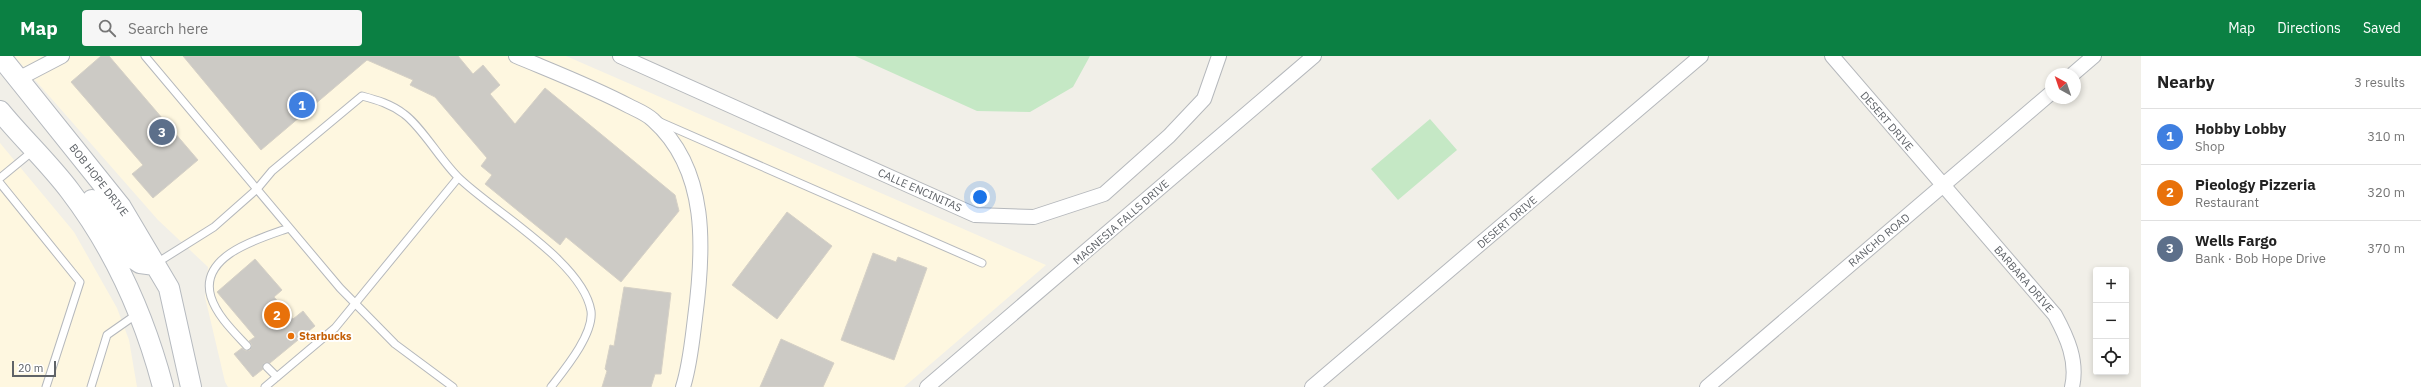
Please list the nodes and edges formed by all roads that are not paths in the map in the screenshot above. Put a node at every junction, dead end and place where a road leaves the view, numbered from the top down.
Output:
1 (0, 56) edge
2 (62, 56) edge
3 (145, 56) edge
4 (516, 56) edge
5 (620, 56) edge
6 (1219, 56) edge
7 (1314, 56) edge
8 (1701, 56) edge
9 (1832, 56) edge
10 (2094, 56) edge
11 (2080, 68) edge
12 (18, 79) junction
13 (2045, 98) edge
14 (0, 111) edge
15 (653, 119) junction
16 (34, 150) junction
17 (0, 178) edge
18 (458, 178) junction
19 (0, 183) edge
20 (1943, 186) junction
21 (257, 189) junction
22 (70, 191) junction
23 (289, 228) junction
24 (982, 262) dead end
25 (155, 264) junction
26 (356, 304) junction
27 (139, 313) junction
28 (247, 346) dead end
29 (267, 367) dead end
30 (276, 377) junction
31 (46, 387) edge
32 (91, 387) edge
33 (163, 387) edge
34 (191, 387) edge
35 (265, 387) edge
36 (453, 387) edge
37 (551, 387) edge
38 (684, 387) edge
39 (927, 387) edge
40 (1312, 387) edge
41 (1707, 387) edge
42 (2072, 387) edge

1 - 12 main road, BOB HOPE DRIVE
2 - 12 street
3 - 21 lane
4 - 15 street
5 - 6 street, CALLE ENCINITAS
7 - 39 street, MAGNESIA FALLS DRIVE
8 - 40 street, DESERT DRIVE
9 - 20 street, DESERT DRIVE
10 - 11 street
12 - 25 main road, BOB HOPE DRIVE
13 - 20 street, RANCHO ROAD
14 - 16 main road
15 - 24 lane
15 - 38 street
16 - 17 lane
16 - 22 main road
18 - 21 lane
18 - 26 lane
18 - 37 lane
19 - 31 lane
20 - 41 street, RANCHO ROAD
20 - 42 street, BARBARA DRIVE
21 - 23 lane
21 - 25 lane
22 - 25 main road
22 - 27 main road
23 - 26 lane
23 - 28 lane
25 - 34 main road, BOB HOPE DRIVE
26 - 30 lane
26 - 36 lane
27 - 32 lane
27 - 33 main road
29 - 30 lane
30 - 35 lane

